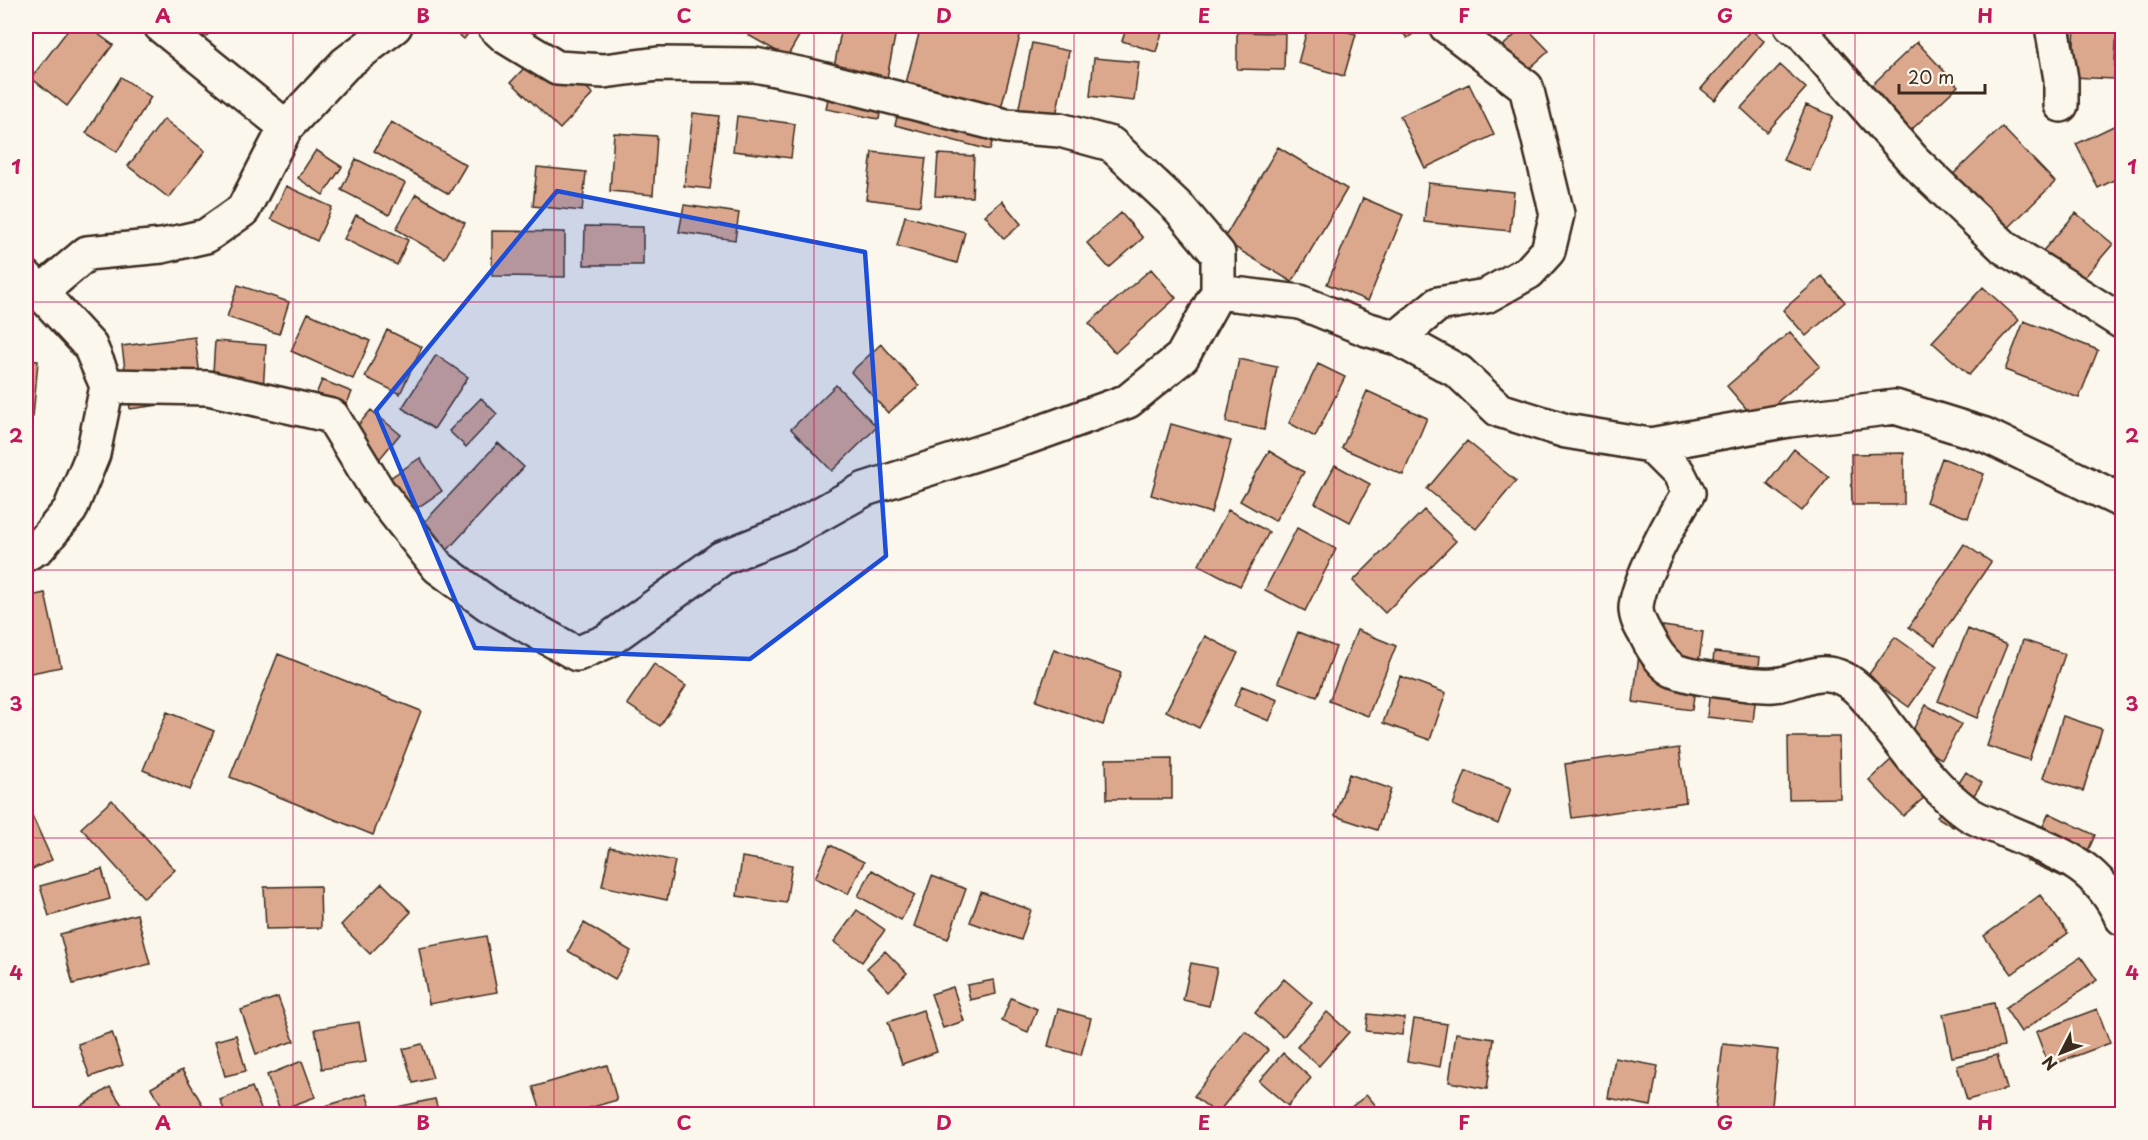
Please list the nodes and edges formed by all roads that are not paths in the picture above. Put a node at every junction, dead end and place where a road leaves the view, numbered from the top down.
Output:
1 (161, 26) edge
2 (395, 26) edge
3 (494, 26) edge
4 (1446, 26) edge
5 (1791, 26) edge
6 (2052, 26) edge
7 (2061, 105) dead end
8 (286, 127) junction
9 (33, 284) edge
10 (1218, 292) junction
11 (2122, 322) edge
12 (1398, 338) junction
13 (107, 386) junction
14 (1650, 445) junction
15 (2122, 501) edge
16 (26, 554) edge
17 (2122, 918) edge

1 - 8 street
2 - 8 street
3 - 10 street
4 - 12 street
5 - 11 street
6 - 7 street
8 - 9 street
9 - 13 street
10 - 12 street
10 - 13 street
12 - 14 street
13 - 16 street
14 - 15 street
14 - 17 street

